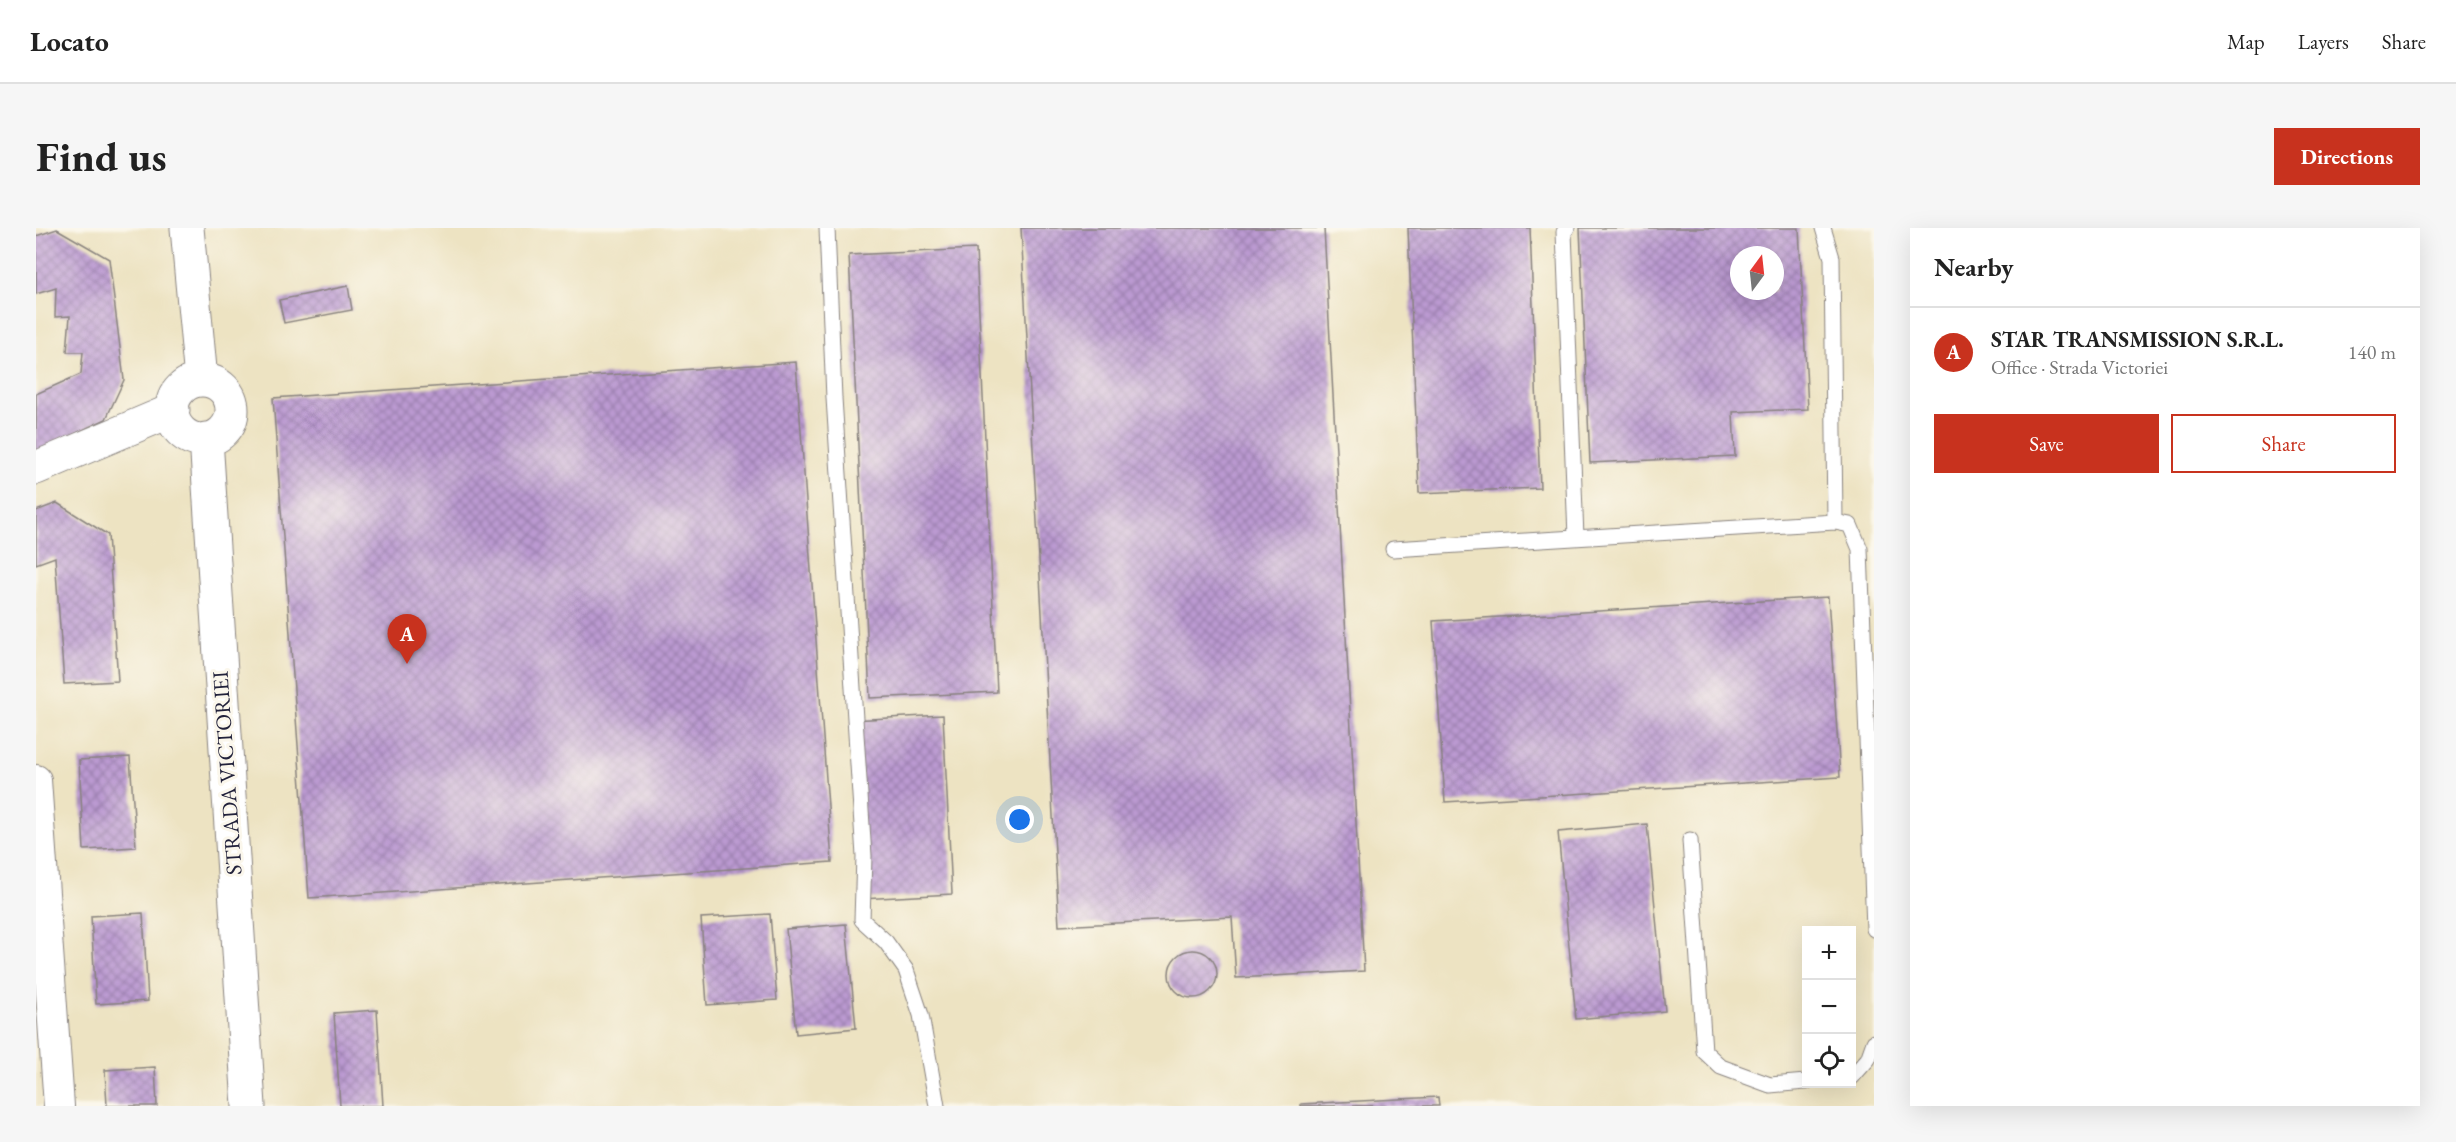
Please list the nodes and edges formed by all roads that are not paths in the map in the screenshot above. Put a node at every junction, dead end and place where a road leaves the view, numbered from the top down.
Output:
1 (187, 228) edge
2 (827, 228) edge
3 (1567, 228) edge
4 (1823, 228) edge
5 (201, 380) junction
6 (173, 410) junction
7 (206, 439) junction
8 (36, 468) edge
9 (1835, 522) junction
10 (1576, 537) junction
11 (1393, 549) dead end
12 (36, 780) edge
13 (38, 828) edge
14 (1690, 840) dead end
15 (1874, 929) edge
16 (1874, 1042) edge
17 (1856, 1072) edge
18 (1802, 1082) edge
19 (59, 1106) edge
20 (249, 1106) edge
21 (937, 1106) edge

1 - 5 main road
2 - 21 lane
3 - 10 lane
4 - 9 lane
5 - 6 main road
5 - 7 main road
6 - 7 main road
6 - 8 main road
7 - 20 main road, STRADA VICTORIEI
9 - 10 lane
9 - 15 lane
10 - 11 lane
12 - 13 street
13 - 19 street
14 - 18 lane
16 - 17 lane

